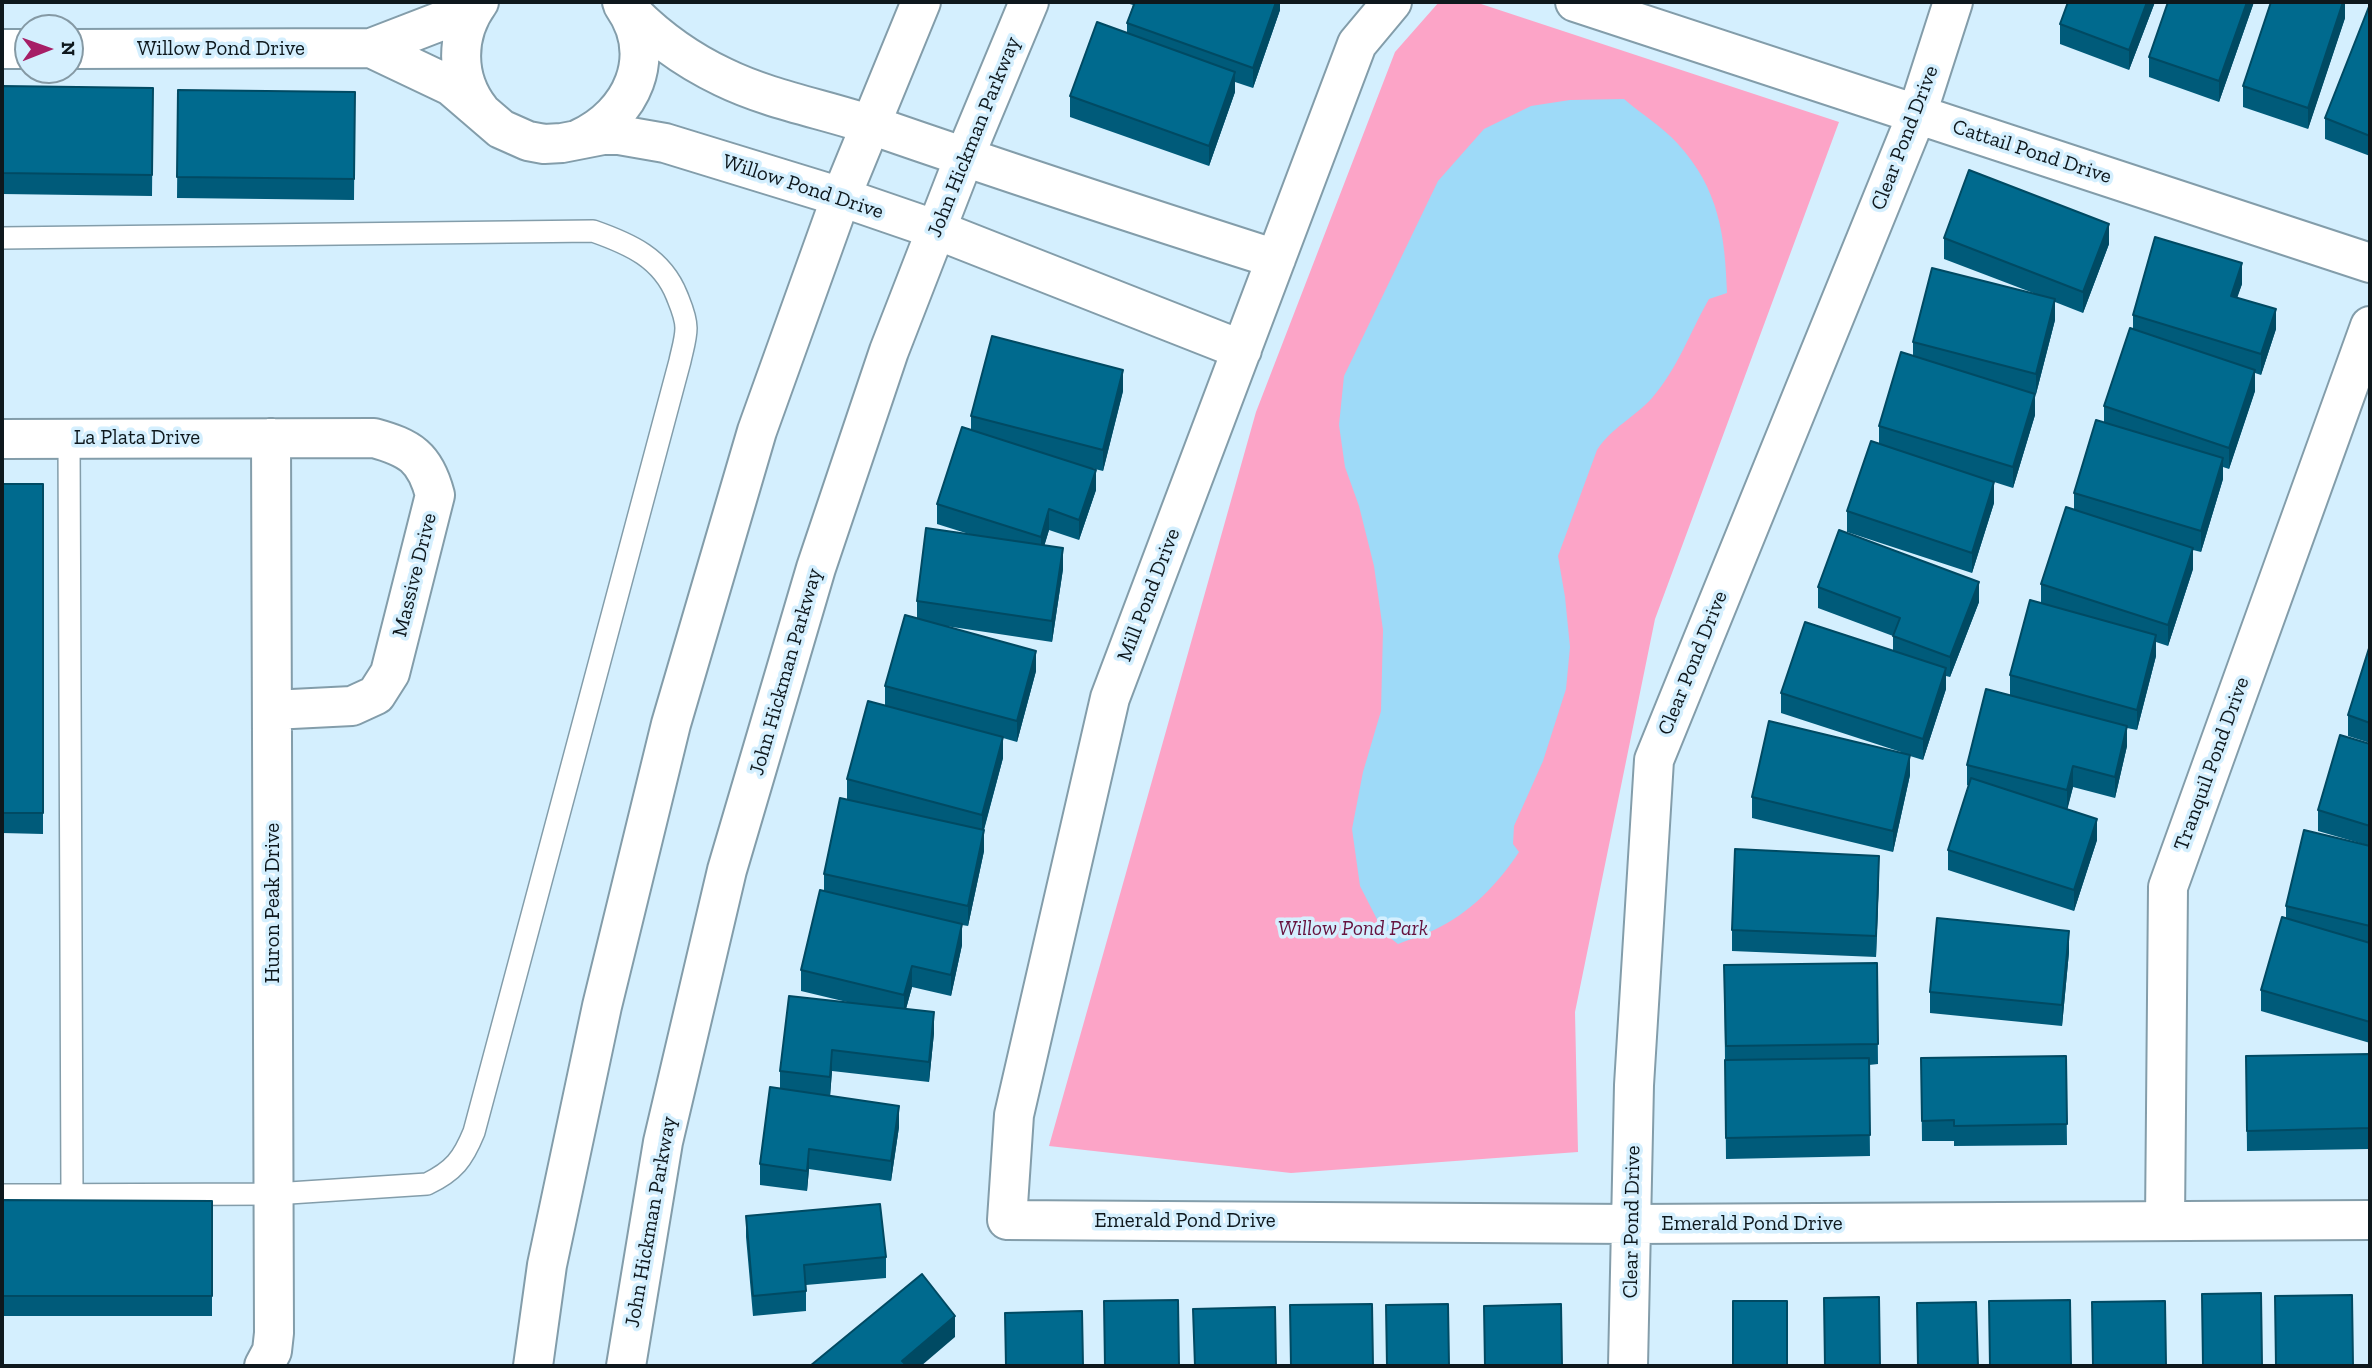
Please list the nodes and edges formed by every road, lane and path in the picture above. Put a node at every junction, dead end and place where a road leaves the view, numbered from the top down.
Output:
1 (477, 2) edge
2 (621, 2) edge
3 (921, 2) edge
4 (1029, 2) edge
5 (1392, 2) edge
6 (1575, 2) edge
7 (1953, 2) edge
8 (371, 48) junction
9 (84, 49) edge
10 (483, 114) junction
11 (1917, 114) junction
12 (872, 125) junction
13 (573, 140) junction
14 (964, 158) junction
15 (841, 197) junction
16 (937, 230) junction
17 (2, 238) edge
18 (1276, 260) junction
19 (2370, 264) edge
20 (2370, 326) edge
21 (1242, 350) junction
22 (271, 438) junction
23 (2, 439) edge
24 (69, 439) junction
25 (272, 710) junction
26 (72, 1194) junction
27 (274, 1194) junction
28 (2, 1195) edge
29 (1007, 1220) joint
30 (2370, 1220) edge
31 (2165, 1221) junction
32 (1633, 1224) junction
33 (264, 1366) edge
34 (533, 1366) edge
35 (626, 1366) edge
36 (1628, 1366) edge

1 - 8 street, Willow Pond Drive
1 - 10 street
2 - 12 street
2 - 13 street
3 - 12 street
4 - 14 street, John Hickman Parkway
5 - 18 street, Mill Pond Drive
6 - 11 street, Cattail Pond Drive
7 - 11 street, Clear Pond Drive
8 - 9 street, Willow Pond Drive
8 - 10 street, Willow Pond Drive
10 - 13 street, Willow Pond Drive
11 - 19 street, Cattail Pond Drive
11 - 32 street, Clear Pond Drive
12 - 14 street
12 - 15 street
13 - 15 street, Willow Pond Drive
14 - 16 street, John Hickman Parkway
14 - 18 street
15 - 16 street, Willow Pond Drive
15 - 34 street
16 - 21 street, Willow Pond Drive
16 - 35 street, John Hickman Parkway
17 - 27 lane
18 - 21 street, Mill Pond Drive
20 - 31 street, Tranquil Pond Drive
21 - 29 street, Mill Pond Drive
22 - 24 street, La Plata Drive
22 - 25 street, Huron Peak Drive
22 - 25 street, Massive Drive
23 - 24 street, La Plata Drive
24 - 26 lane
25 - 27 street, Huron Peak Drive
26 - 27 lane
26 - 28 lane
27 - 33 street, Huron Peak Drive
29 - 32 street, Emerald Pond Drive
30 - 31 street, Emerald Pond Drive
31 - 32 street, Emerald Pond Drive
32 - 36 street, Clear Pond Drive

